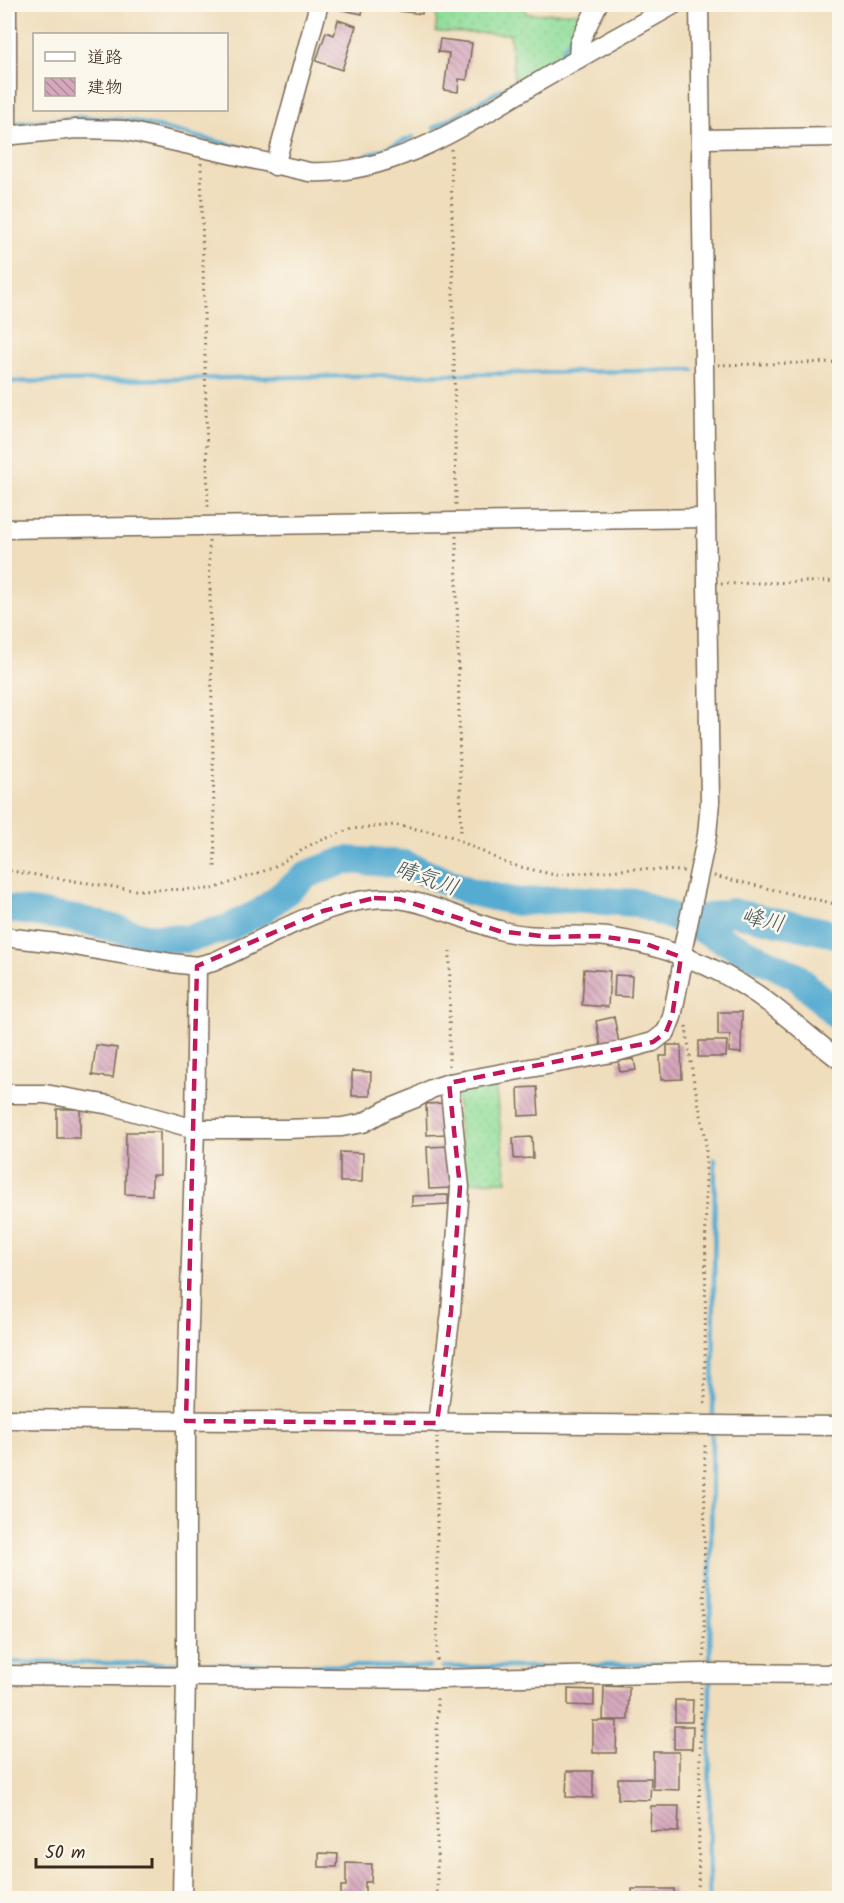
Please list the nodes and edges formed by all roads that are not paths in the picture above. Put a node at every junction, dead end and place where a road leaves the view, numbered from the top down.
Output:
1 (7, 4) edge
2 (319, 4) edge
3 (598, 4) edge
4 (675, 4) edge
5 (699, 4) edge
6 (578, 59) junction
7 (6, 136) edge
8 (840, 137) edge
9 (702, 139) junction
10 (275, 165) junction
11 (706, 518) junction
12 (4, 529) edge
13 (4, 937) edge
14 (682, 952) junction
15 (196, 966) junction
16 (840, 1060) edge
17 (449, 1083) junction
18 (4, 1094) edge
19 (195, 1129) junction
20 (4, 1419) edge
21 (186, 1421) junction
22 (436, 1423) junction
23 (840, 1426) edge
24 (840, 1674) edge
25 (4, 1675) edge
26 (186, 1677) junction
27 (182, 1899) edge

1 - 7 street
2 - 10 street
3 - 6 street
4 - 6 street
5 - 9 street
6 - 10 street
7 - 10 street
8 - 9 street
9 - 11 street
11 - 12 street
11 - 14 street
13 - 15 street
14 - 15 street
14 - 16 street
14 - 17 street
15 - 19 street
17 - 19 street
17 - 22 street
18 - 19 street
19 - 21 street
20 - 21 street
21 - 22 street
21 - 26 street
22 - 23 street
24 - 26 street
25 - 26 street
26 - 27 street

